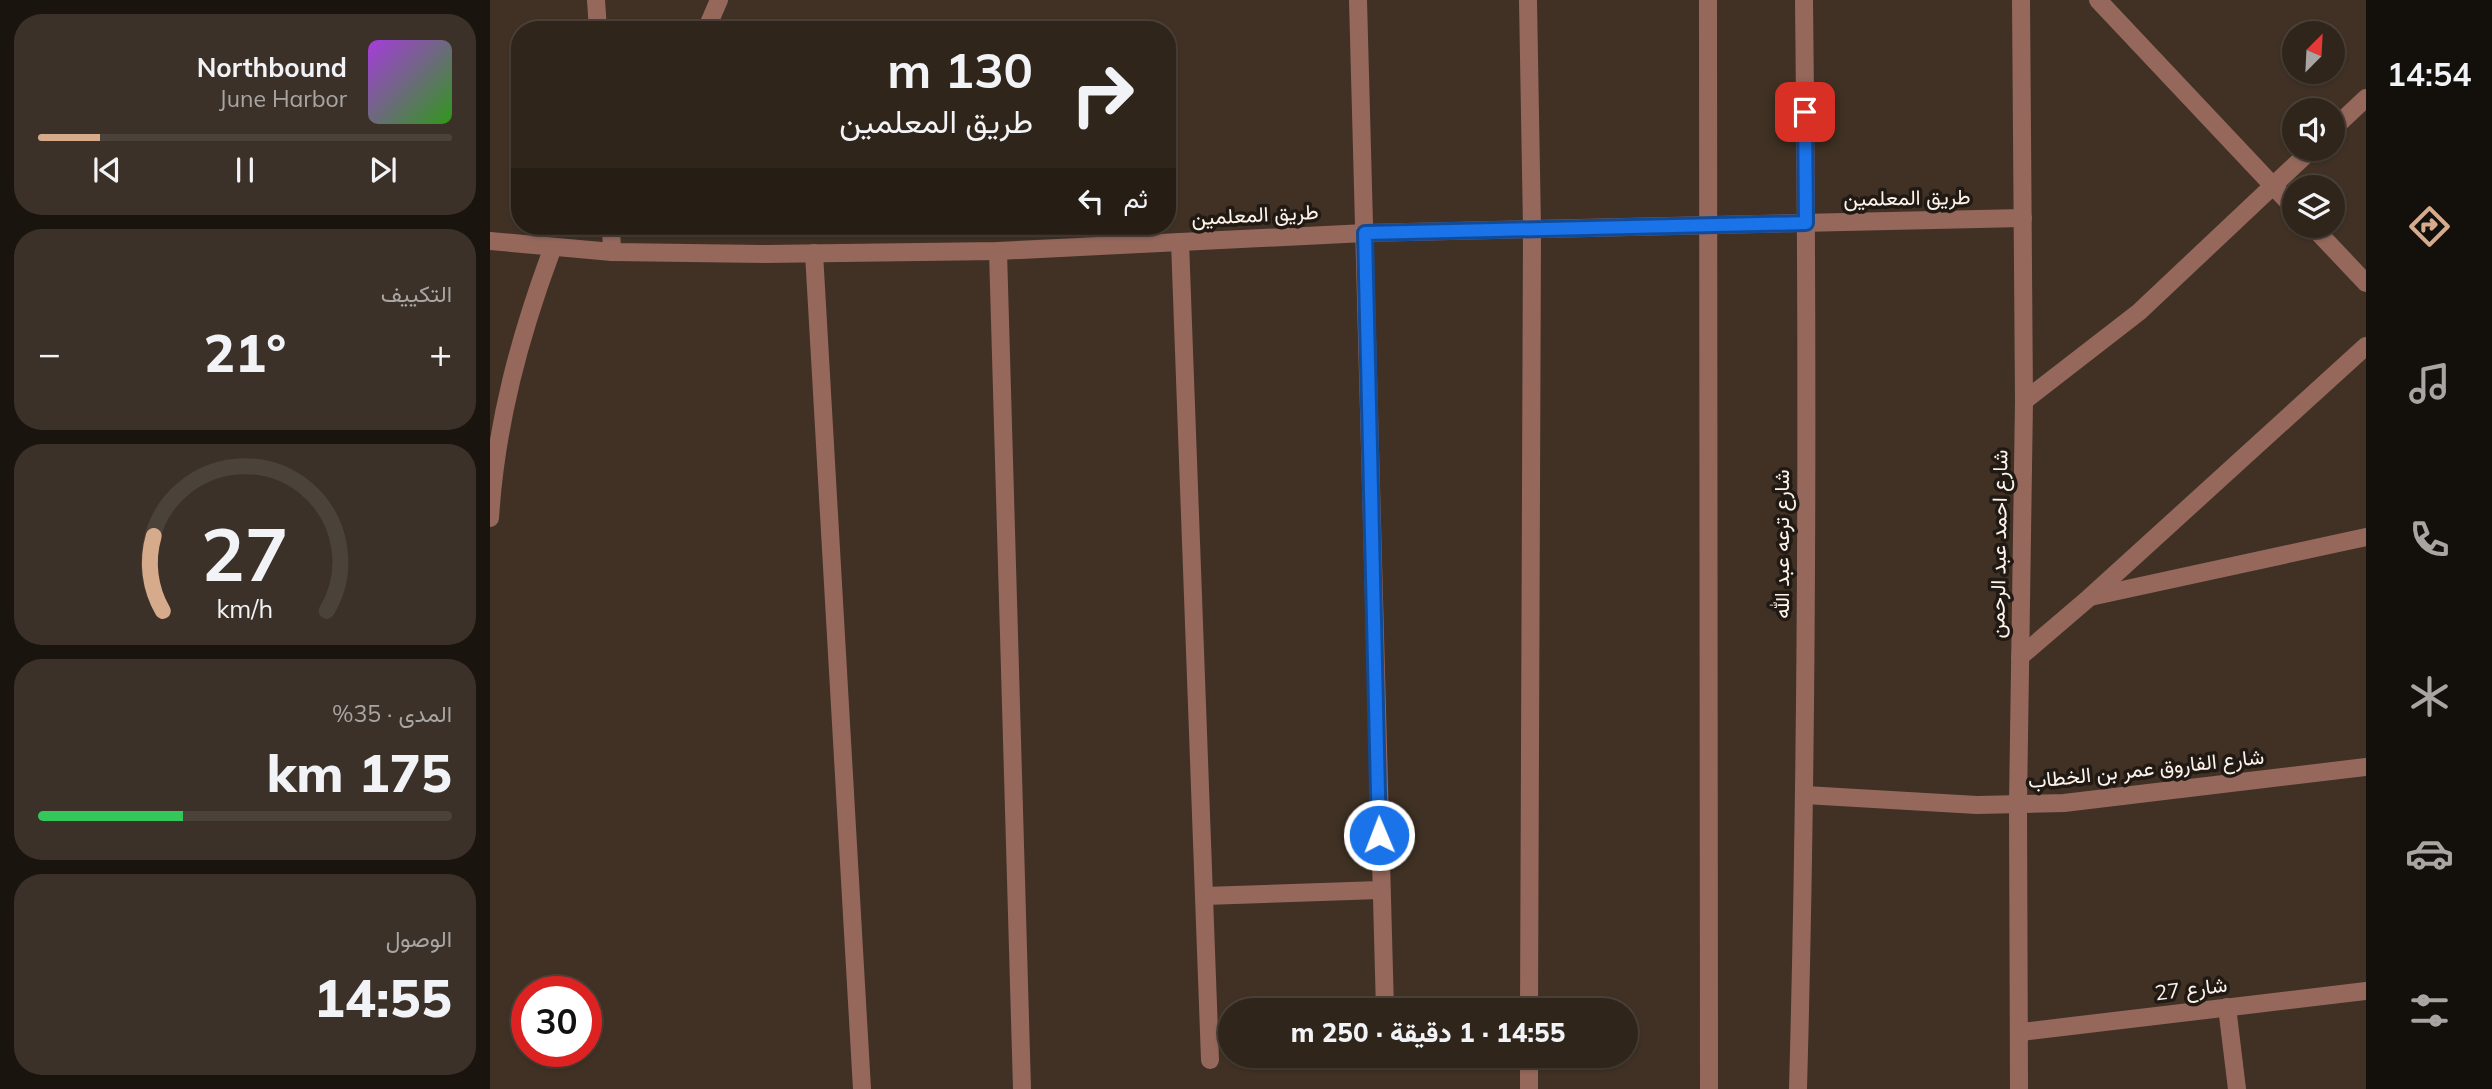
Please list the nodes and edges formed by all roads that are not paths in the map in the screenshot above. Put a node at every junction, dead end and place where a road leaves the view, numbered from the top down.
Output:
1 (596, 0) edge
2 (719, 0) edge
3 (1358, 0) edge
4 (1528, 0) edge
5 (1708, 0) edge
6 (1804, 0) edge
7 (2021, 0) edge
8 (2098, 0) edge
9 (597, 21) edge
10 (710, 21) edge
11 (2366, 98) edge
12 (2345, 118) edge
13 (2299, 161) edge
14 (2273, 186) junction
15 (2282, 195) edge
16 (2023, 218) junction
17 (1806, 223) junction
18 (1709, 224) junction
19 (1531, 228) junction
20 (1365, 233) junction
21 (611, 235) edge
22 (2323, 238) edge
23 (490, 241) edge
24 (1180, 242) junction
25 (553, 247) junction
26 (998, 251) junction
27 (612, 252) junction
28 (814, 253) junction
29 (2366, 283) edge
30 (2366, 346) edge
31 (2024, 401) junction
32 (490, 517) edge
33 (2366, 537) edge
34 (2090, 597) junction
35 (2020, 657) junction
36 (2366, 767) edge
37 (1805, 795) junction
38 (2018, 804) junction
39 (1380, 890) junction
40 (1204, 896) junction
41 (2366, 991) edge
42 (1384, 998) edge
43 (1529, 998) edge
44 (2227, 1007) junction
45 (2021, 1032) junction
46 (1210, 1060) dead end
47 (1529, 1068) edge
48 (862, 1089) edge
49 (1022, 1089) edge
50 (1529, 1089) edge
51 (1709, 1089) edge
52 (1798, 1089) edge
53 (2019, 1089) edge
54 (2237, 1089) edge

1 - 9 street
2 - 10 street
3 - 20 street
4 - 19 street
5 - 18 street
6 - 17 street, شارع ترعه عبد الله
7 - 16 street, شارع احمد عبد الرحمن
8 - 14 street
11 - 12 street
13 - 14 street
14 - 15 street
14 - 31 street
16 - 17 street, طريق المعلمين
16 - 31 street, شارع احمد عبد الرحمن
17 - 18 street, طريق المعلمين
17 - 37 street, شارع ترعه عبد الله
18 - 19 street, طريق المعلمين
18 - 51 street
19 - 20 street, طريق المعلمين
19 - 43 street
20 - 24 street, طريق المعلمين
20 - 39 street
21 - 27 street
22 - 29 street
23 - 25 street, طريق المعلمين
24 - 26 street, طريق المعلمين
24 - 40 street
25 - 27 street, طريق المعلمين
25 - 32 street
26 - 28 street, طريق المعلمين
26 - 49 street
27 - 28 street, طريق المعلمين
28 - 48 street
30 - 34 street
31 - 35 street, شارع احمد عبد الرحمن
33 - 34 street
34 - 35 street
35 - 38 street, شارع احمد عبد الرحمن
36 - 38 street, شارع الفاروق عمر بن الخطاب
37 - 38 street, شارع الفاروق عمر بن الخطاب
37 - 52 street, شارع ترعه عبد الله
38 - 45 street, شارع احمد عبد الرحمن
39 - 40 street
39 - 42 street
40 - 46 street
41 - 44 street, شارع 27
44 - 45 street, شارع 27
44 - 54 street
45 - 53 street, شارع احمد عبد الرحمن
47 - 50 street

